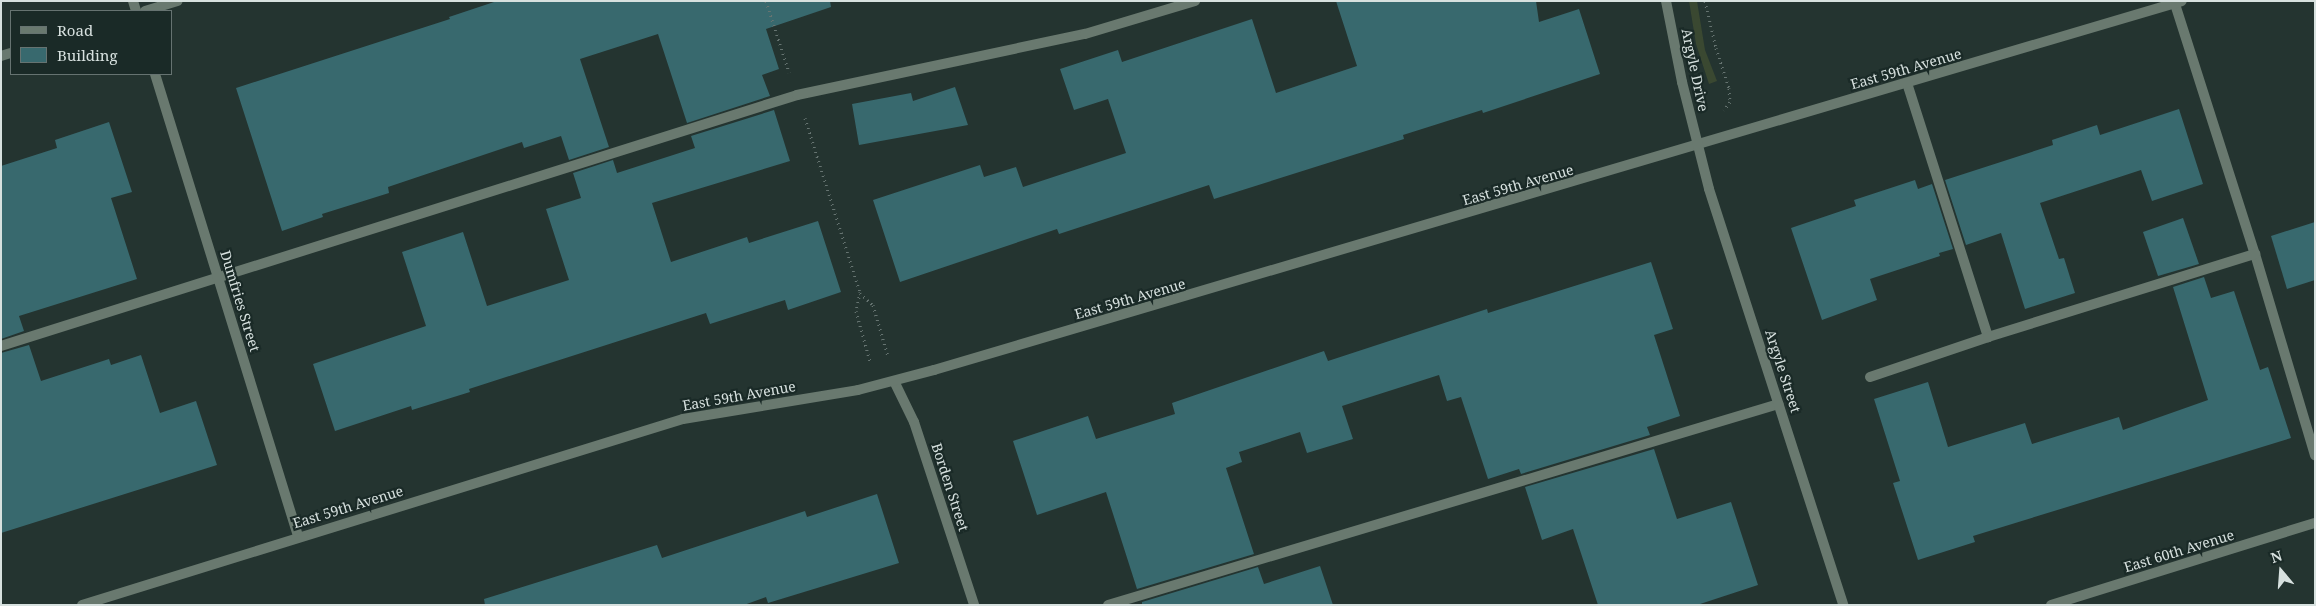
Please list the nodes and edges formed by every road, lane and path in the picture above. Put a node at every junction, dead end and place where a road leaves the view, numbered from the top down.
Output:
1 (177, 1) edge
2 (766, 1) edge
3 (1195, 1) edge
4 (1666, 1) edge
5 (1705, 1) edge
6 (2178, 2) edge
7 (148, 10) edge
8 (156, 75) edge
9 (1907, 83) junction
10 (797, 95) junction
11 (1730, 102) dead end
12 (1698, 145) junction
13 (2255, 254) junction
14 (218, 278) junction
15 (860, 292) junction
16 (1988, 337) junction
17 (884, 340) dead end
18 (866, 345) dead end
19 (1, 346) edge
20 (1870, 377) dead end
21 (894, 381) junction
22 (1780, 404) junction
23 (2315, 455) edge
24 (2315, 523) edge
25 (298, 537) junction
26 (82, 605) edge
27 (974, 605) edge
28 (1108, 605) edge
29 (1843, 605) edge
30 (2051, 605) edge

1 - 7 street
2 - 10 path
3 - 10 street
4 - 12 street, Argyle Drive
5 - 11 path
6 - 9 street, East 59th Avenue
6 - 13 street
8 - 14 street, Dumfries Street
9 - 12 street, East 59th Avenue
9 - 16 street
10 - 14 street
10 - 15 path
12 - 21 street, East 59th Avenue
12 - 22 street, Argyle Street
13 - 16 street
13 - 23 street
14 - 19 street
14 - 25 street, Dumfries Street
15 - 17 path
15 - 18 path
16 - 20 street
21 - 25 street, East 59th Avenue
21 - 27 street, Borden Street
22 - 28 street
22 - 29 street, Argyle Street
24 - 30 street, East 60th Avenue
25 - 26 street, East 59th Avenue

